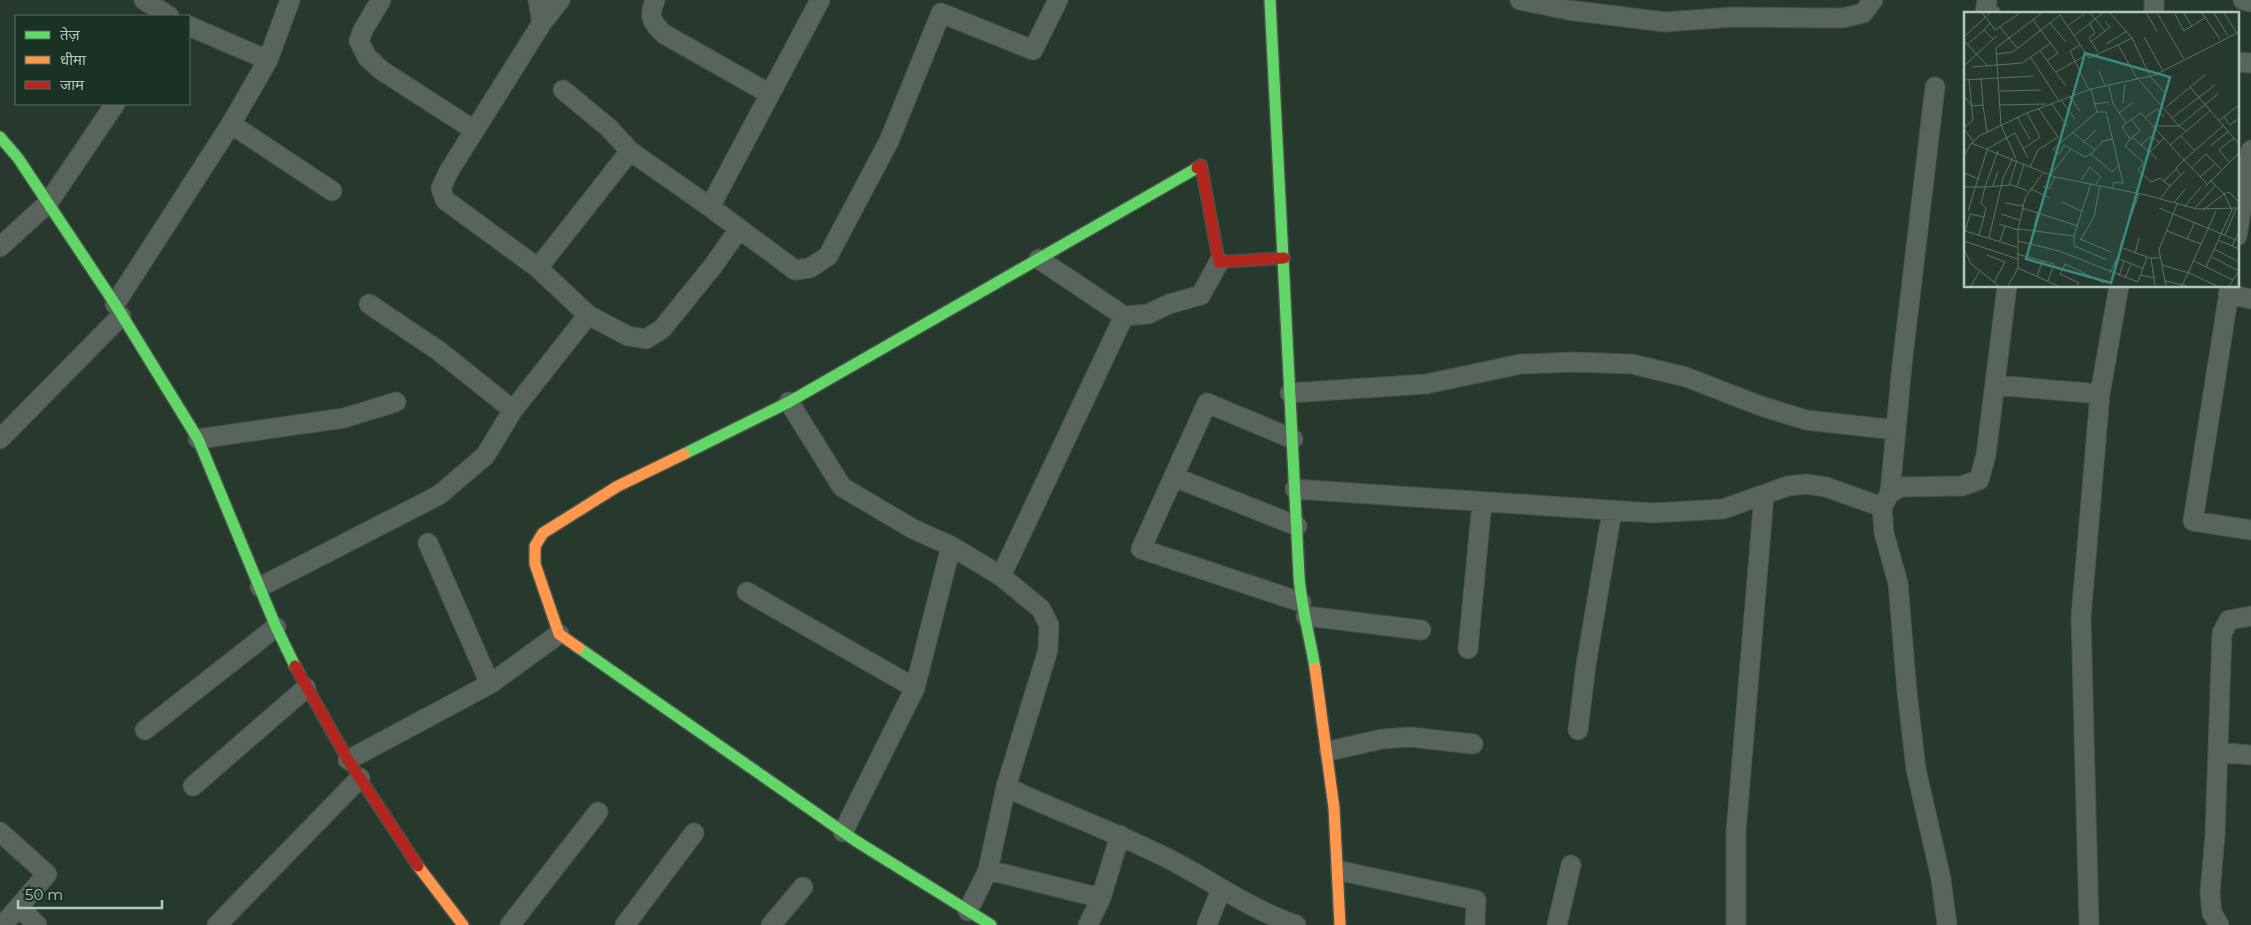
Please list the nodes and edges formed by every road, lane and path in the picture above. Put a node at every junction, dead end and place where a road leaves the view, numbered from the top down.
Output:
1 (144, 0) edge
2 (290, 0) edge
3 (381, 0) edge
4 (538, 0) edge
5 (560, 0) edge
6 (655, 0) edge
7 (820, 0) edge
8 (1058, 0) edge
9 (1270, 0) edge
10 (1520, 0) edge
11 (1873, 0) edge
12 (2243, 0) edge
13 (2251, 2) edge
14 (167, 15) edge
15 (542, 22) junction
16 (190, 26) edge
17 (268, 60) junction
18 (2238, 62) edge
19 (2251, 63) edge
20 (1935, 87) dead end
21 (563, 90) dead end
22 (770, 94) junction
23 (114, 105) edge
24 (231, 124) junction
25 (474, 130) junction
26 (0, 137) edge
27 (2251, 150) edge
28 (630, 151) junction
29 (332, 191) dead end
30 (2248, 193) edge
31 (48, 203) junction
32 (710, 207) junction
33 (740, 229) junction
34 (2238, 232) edge
35 (0, 247) edge
36 (1284, 258) junction
37 (1039, 259) junction
38 (1219, 262) junction
39 (538, 268) junction
40 (2007, 288) edge
41 (2119, 288) edge
42 (2229, 290) edge
43 (2251, 299) edge
44 (369, 304) dead end
45 (118, 310) junction
46 (588, 315) junction
47 (1124, 316) junction
48 (1995, 385) junction
49 (1290, 393) junction
50 (2100, 394) junction
51 (396, 402) dead end
52 (789, 402) junction
53 (513, 410) junction
54 (1896, 430) junction
55 (0, 439) edge
56 (198, 439) junction
57 (1292, 439) junction
58 (1174, 477) junction
59 (1295, 489) junction
60 (1764, 495) junction
61 (1886, 500) junction
62 (1482, 502) junction
63 (1612, 511) junction
64 (1297, 526) junction
65 (2251, 530) edge
66 (428, 543) dead end
67 (951, 546) junction
68 (1001, 576) junction
69 (260, 587) junction
70 (747, 592) dead end
71 (1304, 609) junction
72 (2251, 616) edge
73 (276, 627) junction
74 (1420, 630) dead end
75 (559, 634) junction
76 (1468, 649) dead end
77 (490, 684) junction
78 (306, 688) junction
79 (915, 688) junction
80 (145, 730) dead end
81 (1578, 730) dead end
82 (1472, 744) dead end
83 (1330, 751) junction
84 (2218, 752) junction
85 (2251, 755) edge
86 (348, 760) junction
87 (360, 778) junction
88 (193, 786) dead end
89 (1006, 787) junction
90 (598, 812) dead end
91 (0, 832) edge
92 (844, 832) junction
93 (694, 833) dead end
94 (1120, 835) junction
95 (1571, 865) dead end
96 (988, 870) junction
97 (1341, 871) junction
98 (804, 887) dead end
99 (1221, 889) junction
100 (1101, 898) junction
101 (19, 907) junction
102 (968, 910) junction
103 (3, 925) edge
104 (37, 925) edge
105 (217, 925) edge
106 (463, 925) edge
107 (510, 925) edge
108 (625, 925) edge
109 (771, 925) edge
110 (991, 925) edge
111 (1088, 925) edge
112 (1207, 925) edge
113 (1296, 925) edge
114 (1340, 925) edge
115 (1475, 925) edge
116 (1557, 925) edge
117 (1736, 925) edge
118 (1947, 925) edge
119 (2089, 925) edge
120 (2219, 925) edge

1 - 14 street
2 - 17 street
3 - 25 street
4 - 15 street
5 - 15 street
6 - 22 street
7 - 22 street
8 - 33 street
9 - 36 street
10 - 11 street
12 - 13 street
15 - 25 street
16 - 17 street
17 - 24 street
18 - 19 street
20 - 54 street
21 - 28 street
22 - 32 street
23 - 31 street
24 - 29 street
24 - 45 street
25 - 39 street
26 - 31 street
27 - 30 street
28 - 32 street
28 - 39 street
30 - 34 street
31 - 35 street
31 - 45 street
32 - 33 street
33 - 46 street
36 - 38 street
36 - 49 street
37 - 38 street
37 - 47 street
37 - 52 street
38 - 47 street
39 - 46 street
40 - 48 street
41 - 50 street
42 - 43 street
42 - 65 street
44 - 53 street
45 - 55 street
45 - 56 street
46 - 53 street
47 - 68 street
48 - 50 street
48 - 61 street
49 - 54 street
49 - 57 street
50 - 119 street
51 - 56 street
52 - 67 street
52 - 75 street
53 - 69 street
54 - 61 street
56 - 69 street
57 - 58 street
57 - 59 street
58 - 64 street
58 - 71 street
59 - 62 street
59 - 64 street
60 - 61 street
60 - 63 street
60 - 117 street
61 - 118 street
62 - 63 street
62 - 76 street
63 - 81 street
64 - 71 street
66 - 77 street
67 - 68 street
67 - 79 street
68 - 89 street
69 - 73 street
70 - 79 street
71 - 74 street
71 - 83 street
72 - 84 street
73 - 78 street
73 - 80 street
75 - 77 street
75 - 92 street
77 - 86 street
78 - 86 street
78 - 88 street
79 - 92 street
82 - 83 street
83 - 97 street
84 - 85 street
84 - 120 street
86 - 87 street
87 - 105 street
87 - 106 street
89 - 94 street
89 - 96 street
90 - 107 street
91 - 101 street
92 - 102 street
93 - 108 street
94 - 99 street
94 - 100 street
95 - 116 street
96 - 100 street
96 - 102 street
97 - 114 street
97 - 115 street
98 - 109 street
99 - 112 street
99 - 113 street
100 - 111 street
101 - 103 street
101 - 104 street
102 - 110 street

